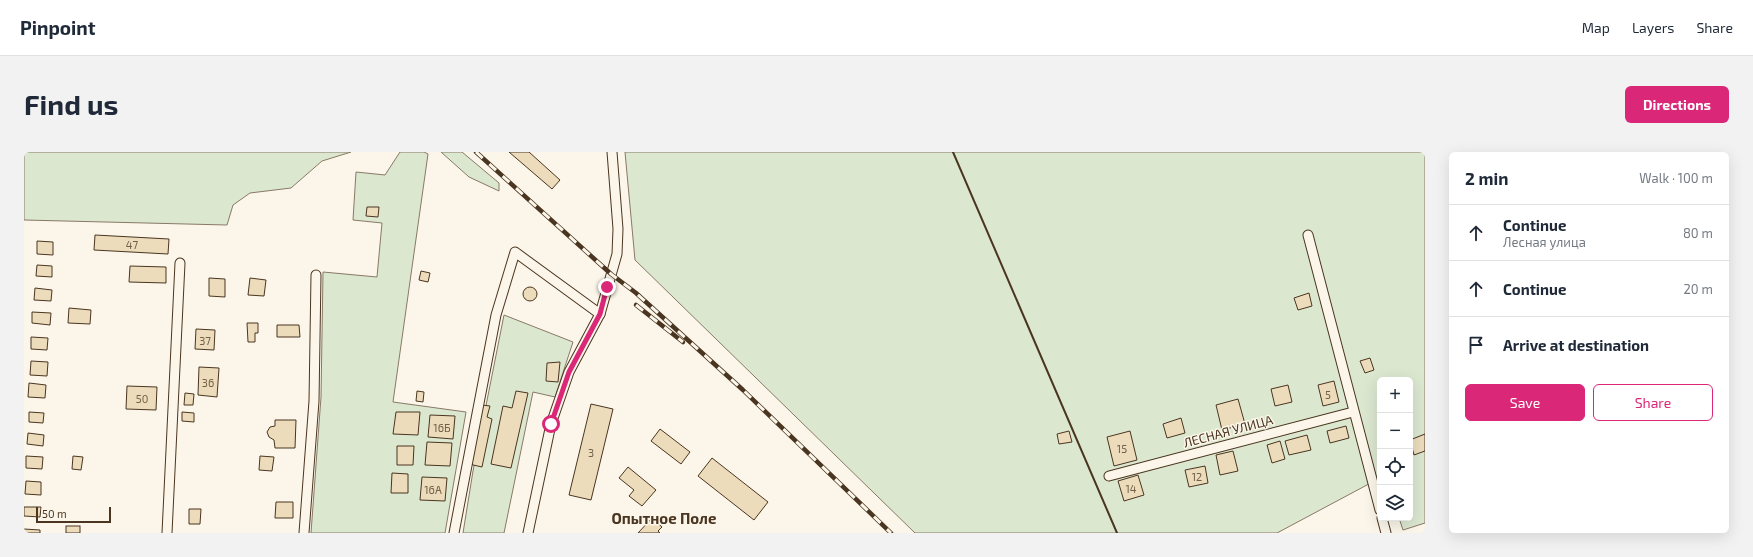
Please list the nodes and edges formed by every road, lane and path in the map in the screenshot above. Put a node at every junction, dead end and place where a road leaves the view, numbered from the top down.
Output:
1 (612, 152) edge
2 (1308, 235) dead end
3 (180, 263) dead end
4 (316, 275) dead end
5 (600, 314) junction
6 (1353, 412) junction
7 (1108, 476) dead end
8 (1377, 499) edge
9 (1383, 521) edge
10 (167, 533) edge
11 (304, 533) edge
12 (454, 533) edge
13 (528, 533) edge
14 (1386, 533) edge

1 - 5 street
2 - 6 street
3 - 10 street
4 - 11 street
5 - 12 street
5 - 13 street
6 - 7 street, ЛЕСНАЯ УЛИЦА
6 - 8 street
9 - 14 street

